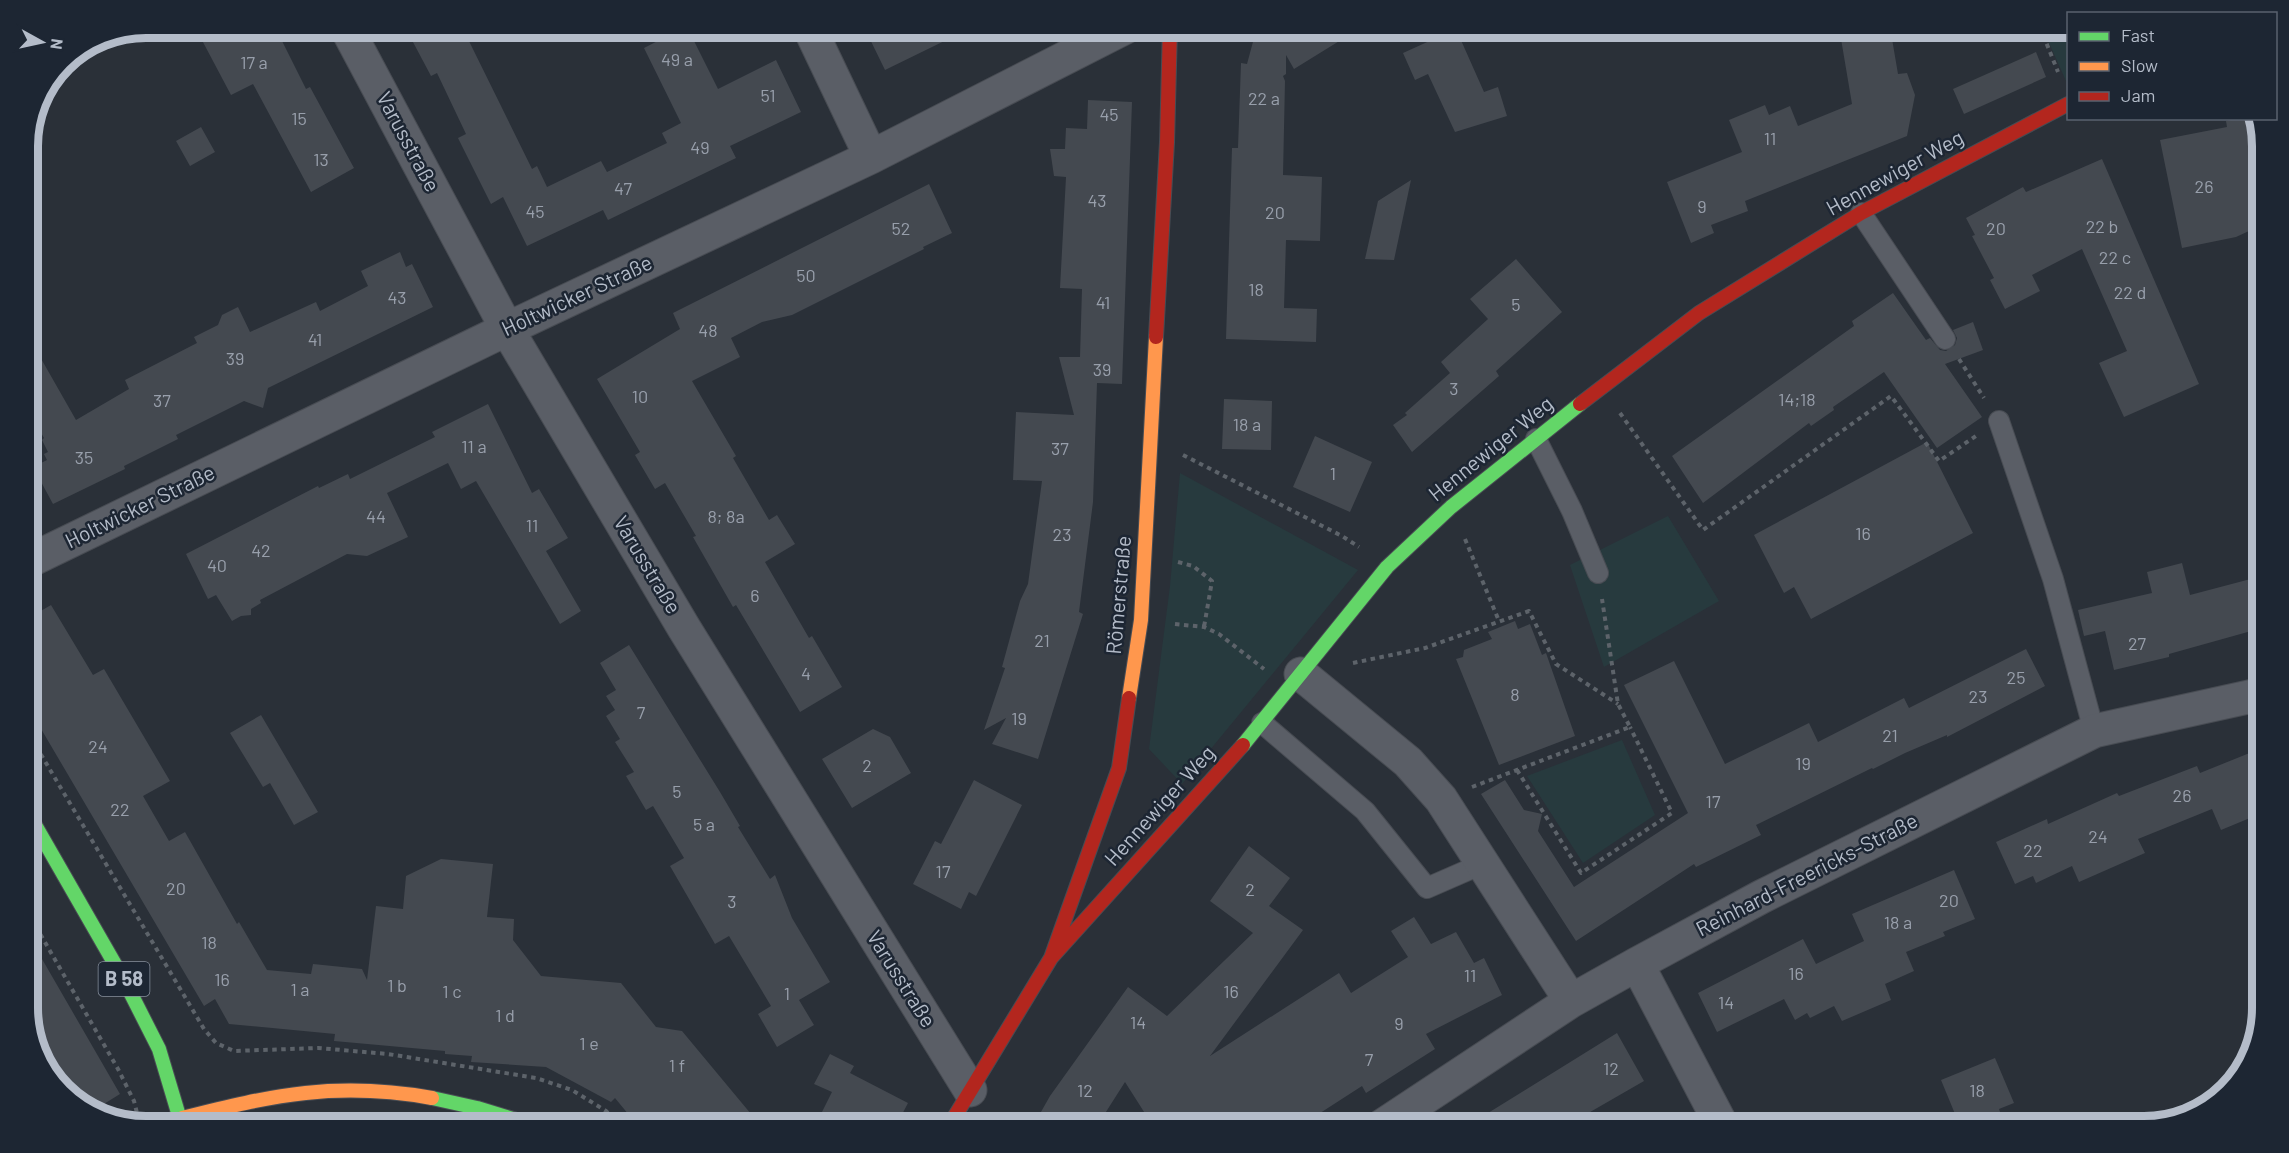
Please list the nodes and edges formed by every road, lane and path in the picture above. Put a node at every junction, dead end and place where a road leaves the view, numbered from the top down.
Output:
1 (352, 38) edge
2 (814, 38) edge
3 (1104, 38) edge
4 (1170, 38) edge
5 (2044, 38) edge
6 (2060, 78) dead end
7 (2067, 105) edge
8 (871, 157) junction
9 (1861, 213) junction
10 (507, 329) junction
11 (1945, 339) joint
12 (1601, 387) junction
13 (1999, 421) junction
14 (1149, 439) junction
15 (1536, 439) junction
16 (1451, 507) junction
17 (38, 557) edge
18 (1145, 559) junction
19 (1387, 567) junction
20 (1598, 573) joint
21 (1141, 620) junction
22 (1499, 621) junction
23 (1203, 627) junction
24 (1295, 681) junction
25 (2252, 696) edge
26 (1618, 704) junction
27 (1262, 723) junction
28 (1630, 727) junction
29 (2094, 730) junction
30 (38, 750) edge
31 (1517, 770) junction
32 (1441, 799) junction
33 (38, 830) edge
34 (1482, 864) junction
35 (38, 930) edge
36 (1051, 958) junction
37 (1637, 964) junction
38 (1571, 1001) junction
39 (234, 1051) dead end
40 (969, 1090) junction
41 (138, 1115) edge
42 (180, 1116) edge
43 (205, 1116) edge
44 (508, 1116) edge
45 (955, 1116) edge
46 (1397, 1116) edge
47 (1717, 1116) edge

1 - 10 street, Varusstraße
2 - 8 street
3 - 8 street, Holtwicker Straße
4 - 14 street, Römerstraße
5 - 6 path
7 - 9 street, Hennewiger Weg
8 - 10 street, Holtwicker Straße
9 - 11 lane
9 - 12 street, Hennewiger Weg
10 - 17 street, Holtwicker Straße
10 - 40 street, Varusstraße
11 - 13 path
12 - 13 path
12 - 15 street, Hennewiger Weg
13 - 29 lane
14 - 18 street, Römerstraße
14 - 19 path
15 - 16 street, Hennewiger Weg
15 - 20 lane
16 - 19 street, Hennewiger Weg
16 - 22 path
18 - 21 street, Römerstraße
18 - 23 path
19 - 24 street, Hennewiger Weg
20 - 26 path
21 - 23 path
21 - 36 street, Römerstraße
22 - 24 path
22 - 26 path
23 - 24 path
24 - 27 street, Hennewiger Weg
24 - 32 street
25 - 29 street, Reinhard-Freericks-Straße
26 - 28 path
27 - 34 lane
27 - 36 street, Hennewiger Weg
28 - 31 path
28 - 31 path
29 - 37 street, Reinhard-Freericks-Straße
30 - 39 path
31 - 32 path
32 - 34 street
33 - 42 street, B 58
34 - 38 street
35 - 41 path
36 - 40 street, Römerstraße
37 - 38 street, Reinhard-Freericks-Straße
37 - 47 street
38 - 46 street, Reinhard-Freericks-Straße
40 - 45 street, Römerstraße
43 - 44 street

